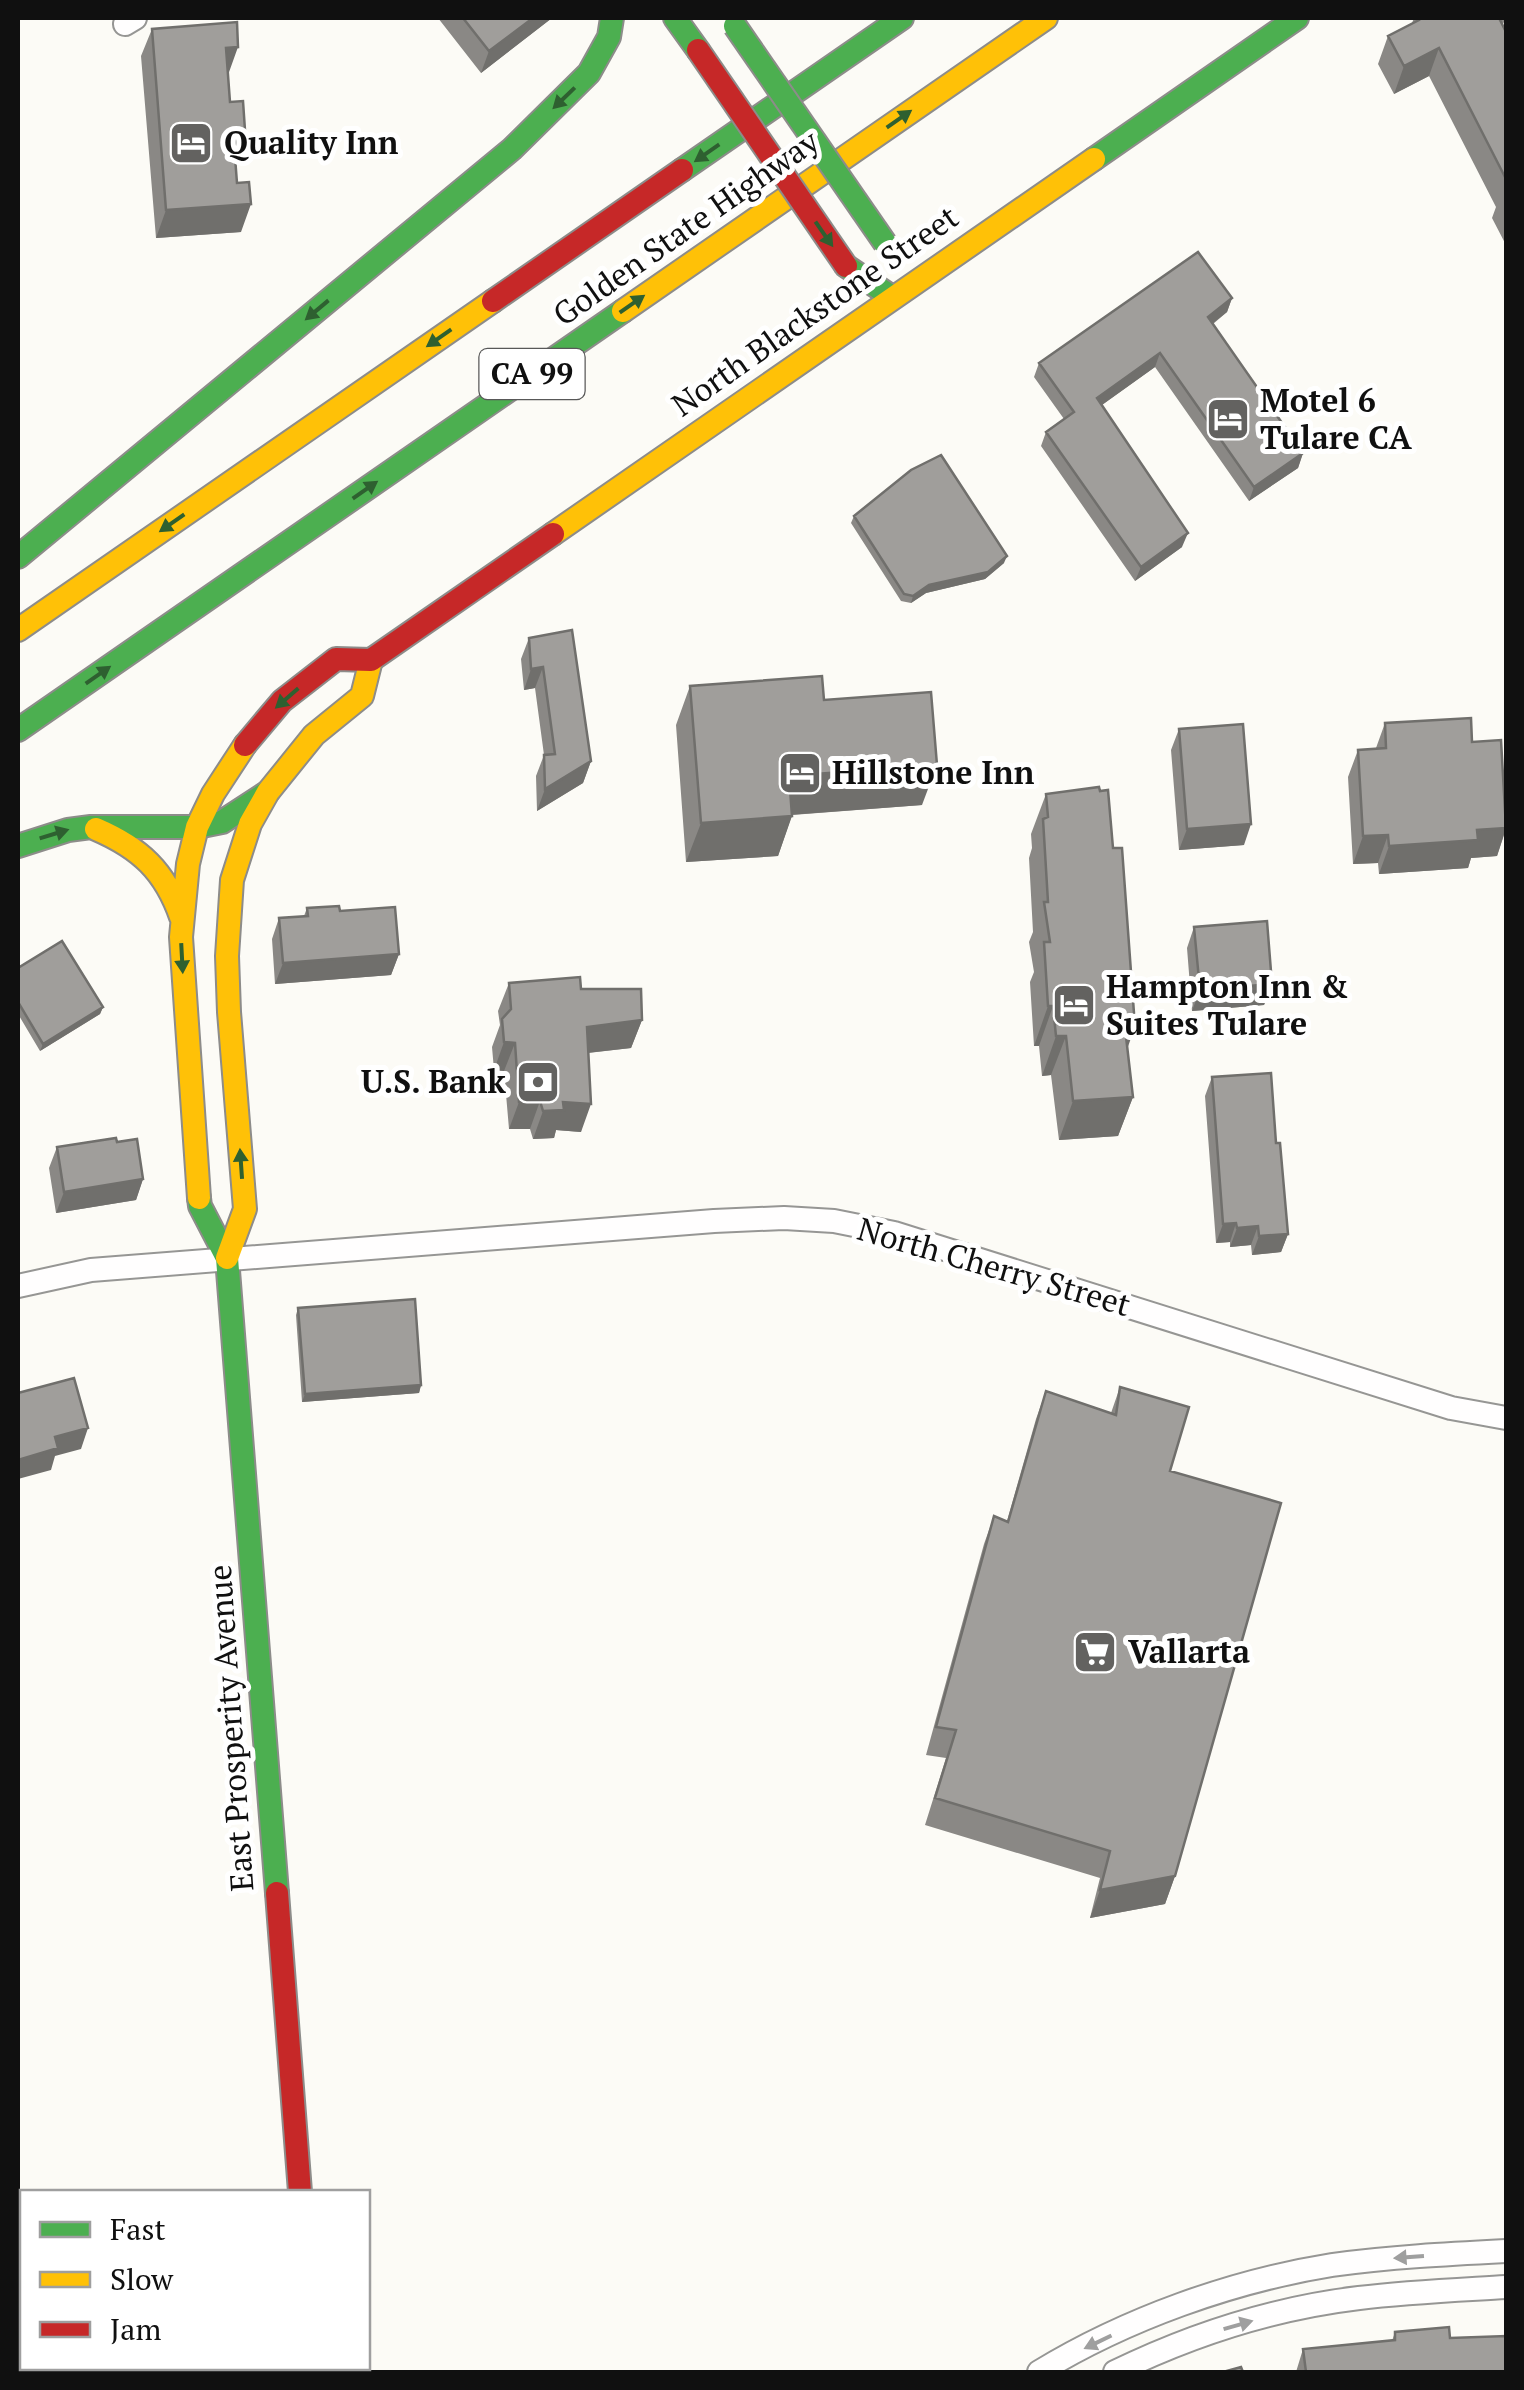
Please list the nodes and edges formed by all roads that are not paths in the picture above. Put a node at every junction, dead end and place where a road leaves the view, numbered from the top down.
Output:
1 (612, 18) edge
2 (675, 18) edge
3 (902, 18) edge
4 (1046, 18) edge
5 (1297, 18) edge
6 (732, 22) edge
7 (892, 297) junction
8 (18, 557) edge
9 (18, 630) edge
10 (371, 660) junction
11 (18, 730) edge
12 (268, 792) junction
13 (91, 826) junction
14 (197, 827) junction
15 (18, 846) edge
16 (181, 918) junction
17 (227, 1258) junction
18 (18, 1286) edge
19 (1506, 1418) edge
20 (300, 2190) edge
21 (1506, 2251) edge
22 (1506, 2288) edge
23 (1039, 2372) edge
24 (1115, 2372) edge

1 -> 8 main road
2 -> 7 main road, bridge
3 -> 9 main road, Golden State Highway / CA 99
11 -> 4 main road, Golden State Highway / CA 99
5 - 7 main road, North Blackstone Street
6 - 7 main road, bridge
7 - 10 main road, North Blackstone Street
10 - 12 main road
10 -> 14 main road, North Blackstone Street
12 - 14 main road
17 -> 12 main road, East Prosperity Avenue
13 - 14 main road
15 -> 13 main road
13 - 16 main road
14 - 16 main road, East Prosperity Avenue
16 -> 17 main road, East Prosperity Avenue
17 - 18 street, North Cherry Street
17 - 19 street, North Cherry Street
17 - 20 main road, East Prosperity Avenue
21 -> 23 street
24 -> 22 street

